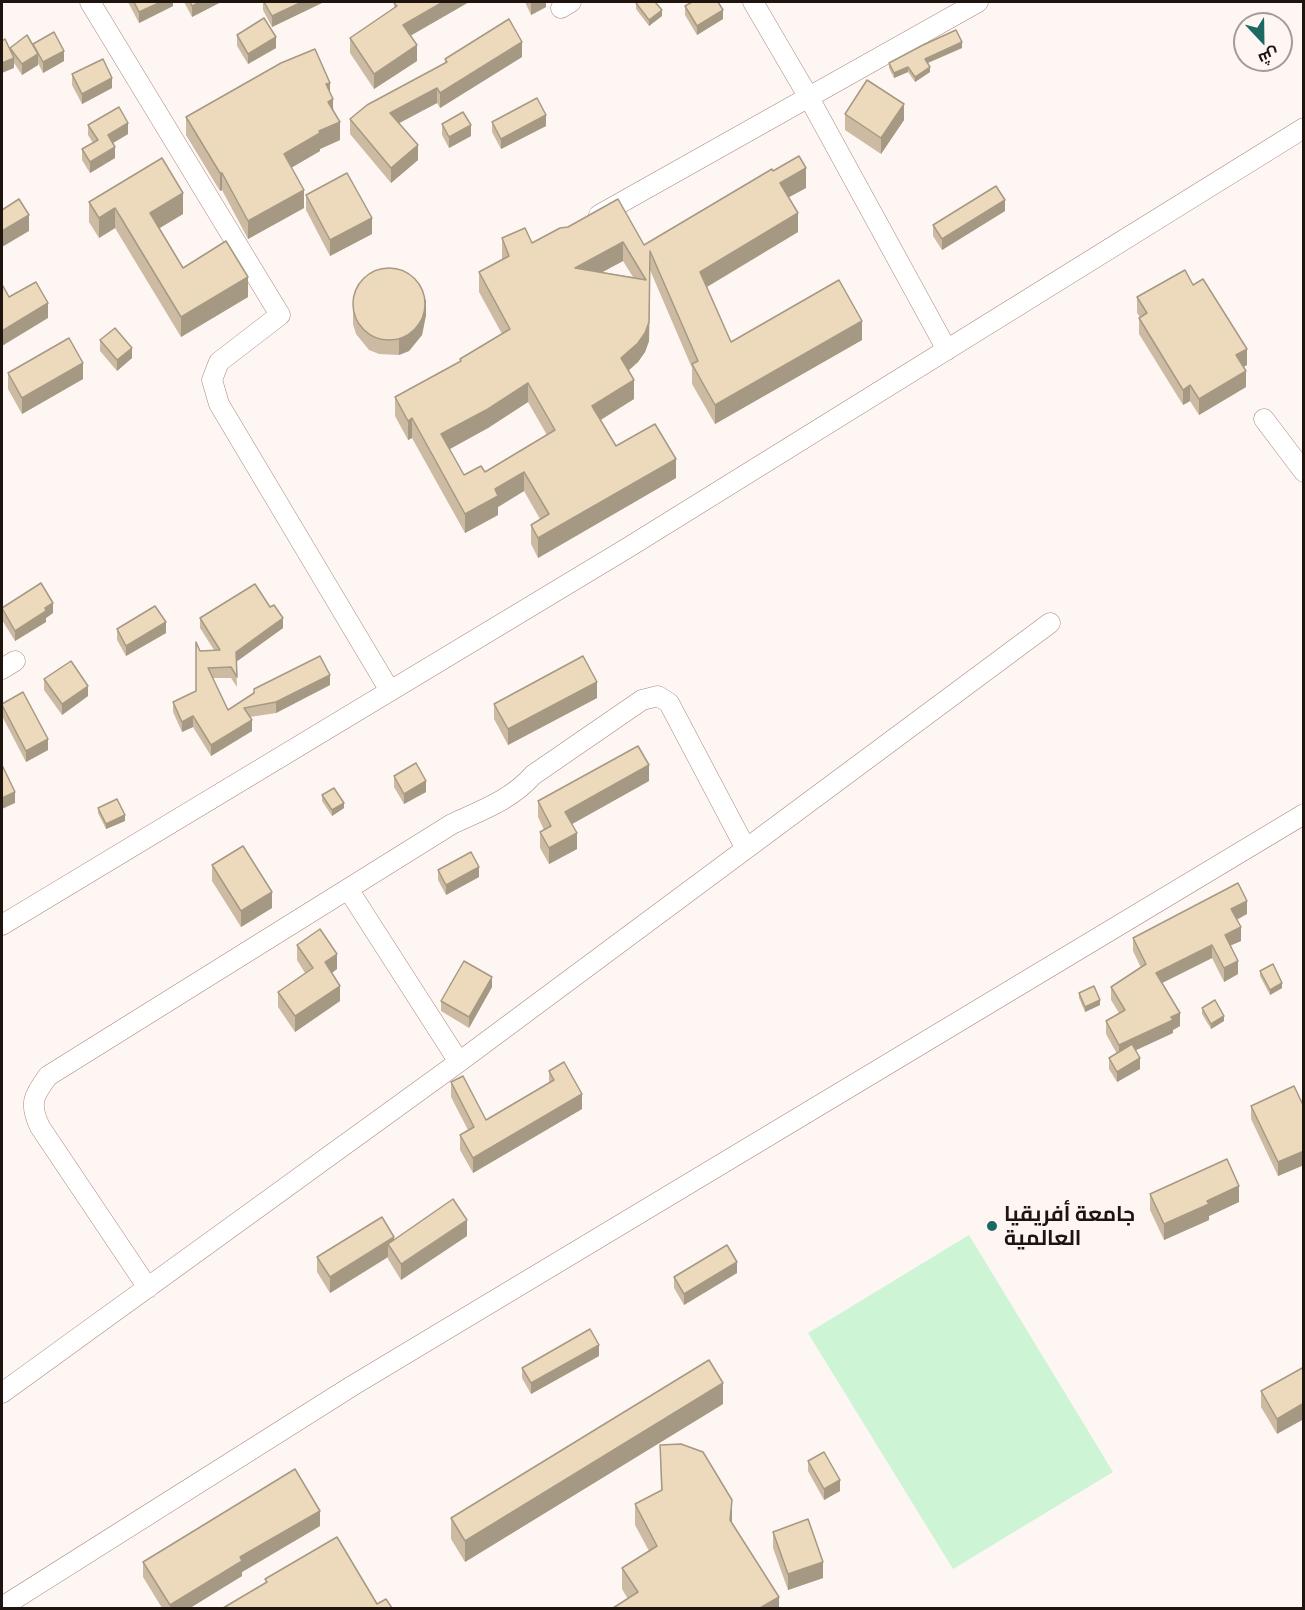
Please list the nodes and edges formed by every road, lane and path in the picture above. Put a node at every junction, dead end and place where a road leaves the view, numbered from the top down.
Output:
1 (90, 2) edge
2 (753, 2) edge
3 (978, 2) edge
4 (808, 96) junction
5 (1304, 128) edge
6 (582, 225) edge
7 (947, 350) junction
8 (1264, 419) dead end
9 (1304, 472) edge
10 (1050, 623) dead end
11 (390, 691) junction
12 (1304, 814) edge
13 (746, 849) junction
14 (348, 889) junction
15 (2, 925) edge
16 (459, 1062) junction
17 (148, 1288) junction
18 (2, 1393) edge
19 (2, 1607) edge

1 - 11 street
2 - 4 street
3 - 4 street
4 - 6 street
4 - 7 street
5 - 7 street
7 - 11 street
8 - 9 street
10 - 13 street
11 - 15 street
12 - 19 street
13 - 14 street
13 - 16 street
14 - 16 street
14 - 17 street
16 - 17 street
17 - 18 street

